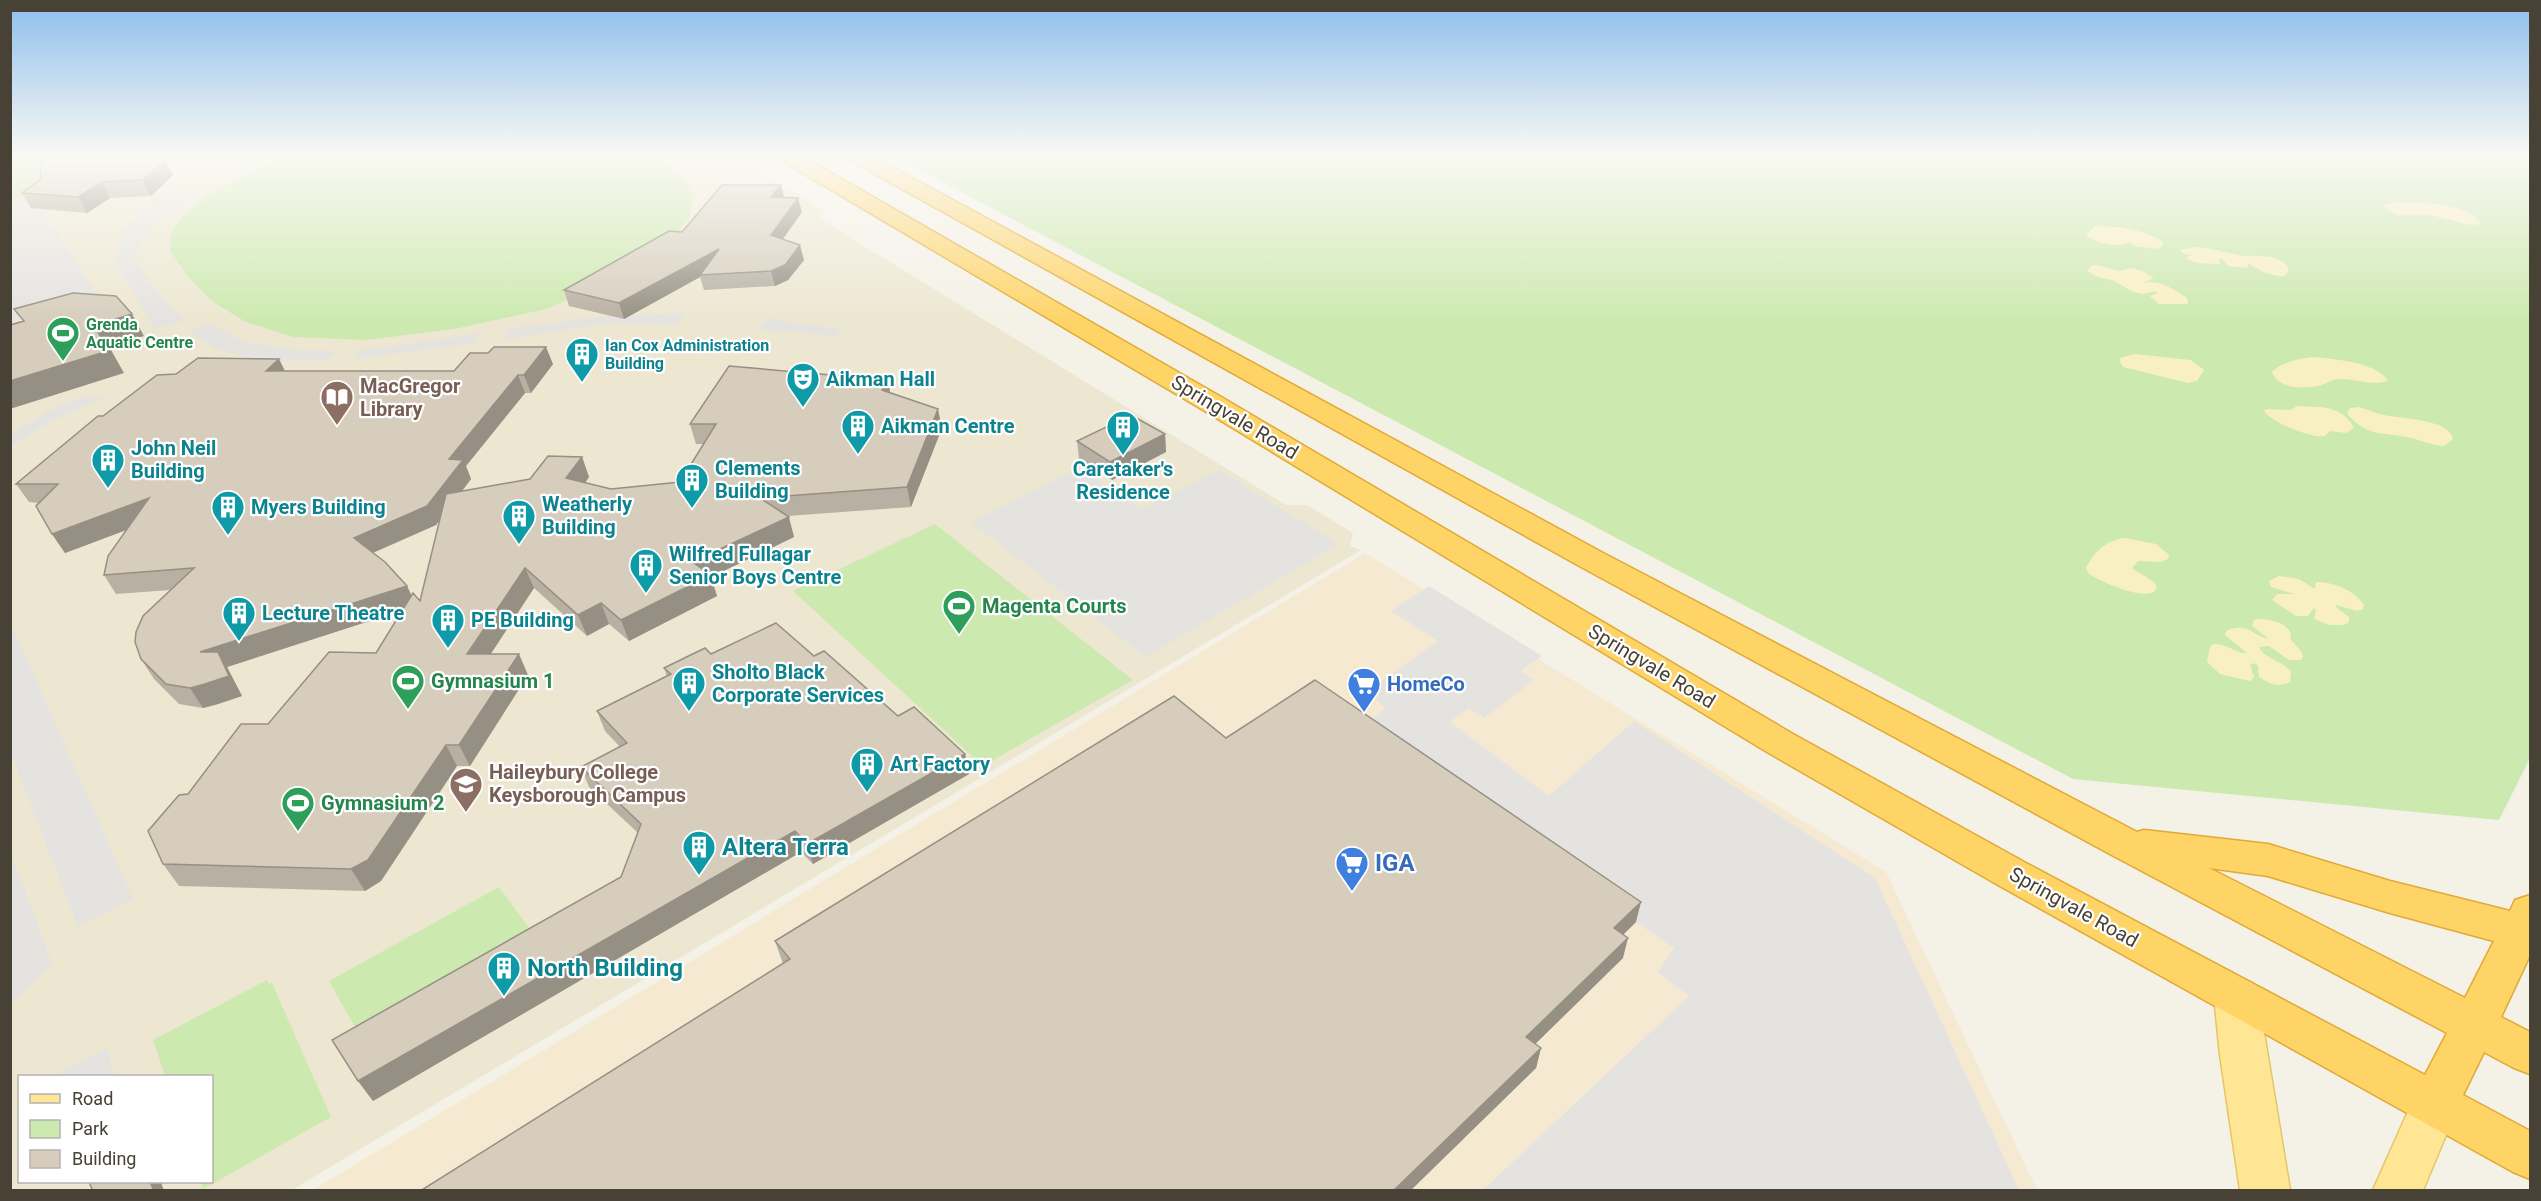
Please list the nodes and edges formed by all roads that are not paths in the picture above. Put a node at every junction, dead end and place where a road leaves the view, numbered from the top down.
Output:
1 (882, 211) edge
2 (957, 211) edge
3 (2122, 842) junction
4 (2526, 921) edge
5 (2236, 996) junction
6 (2476, 1025) junction
7 (2530, 1054) edge
8 (2435, 1104) junction
9 (2530, 1156) edge
10 (2265, 1191) edge
11 (2398, 1191) edge

1 - 5 highway, Springvale Road
2 - 3 highway
3 - 4 highway
3 - 6 highway
4 - 6 highway
5 - 8 highway, Springvale Road
5 - 10 main road
6 - 7 highway
6 - 8 highway
8 - 9 highway, Springvale Road
8 - 11 main road

